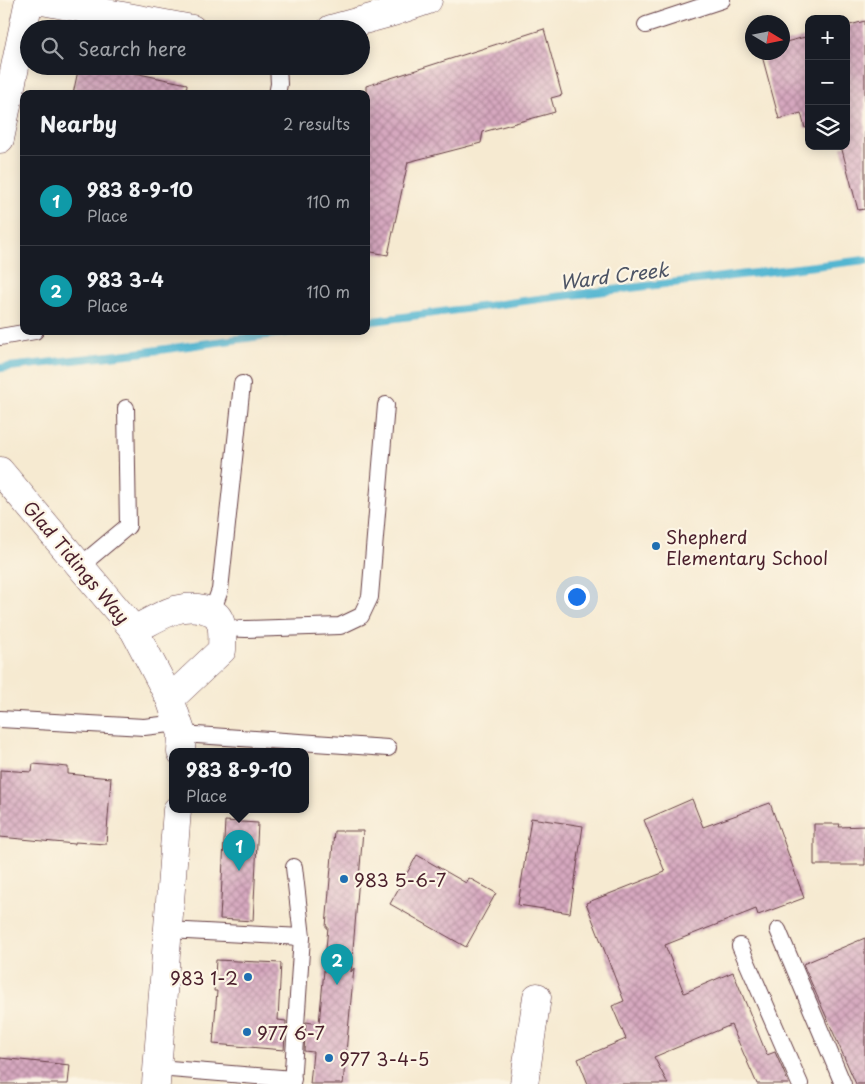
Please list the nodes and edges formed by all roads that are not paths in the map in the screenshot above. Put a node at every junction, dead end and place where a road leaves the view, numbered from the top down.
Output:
1 (29, 0) edge
2 (37, 0) edge
3 (428, 0) edge
4 (722, 0) edge
5 (25, 20) edge
6 (144, 20) edge
7 (364, 20) edge
8 (646, 24) dead end
9 (20, 43) edge
10 (278, 75) edge
11 (278, 90) edge
12 (0, 139) edge
13 (20, 334) edge
14 (0, 337) edge
15 (242, 384) dead end
16 (386, 405) dead end
17 (126, 408) dead end
18 (0, 471) edge
19 (80, 566) junction
20 (217, 620) junction
21 (134, 630) junction
22 (0, 719) edge
23 (178, 727) edge
24 (388, 748) dead end
25 (177, 813) edge
26 (294, 867) dead end
27 (168, 930) junction
28 (778, 930) dead end
29 (302, 937) junction
30 (740, 946) dead end
31 (537, 997) dead end
32 (157, 1076) edge
33 (293, 1082) edge
34 (524, 1084) edge
35 (800, 1084) edge
36 (843, 1084) edge

1 - 5 street
2 - 6 street
3 - 7 street
4 - 8 lane
9 - 12 street
10 - 11 lane
13 - 14 lane
15 - 20 lane
16 - 20 lane
17 - 19 lane
18 - 19 street, Glad Tidings Way
19 - 21 street, Glad Tidings Way
20 - 21 street, Glad Tidings Way
20 - 23 street
21 - 23 street, Glad Tidings Way
22 - 23 lane
23 - 24 lane
25 - 27 street
26 - 29 lane
27 - 29 lane
27 - 32 street
28 - 36 lane
29 - 33 lane
30 - 35 lane
31 - 34 street
32 - 33 lane

